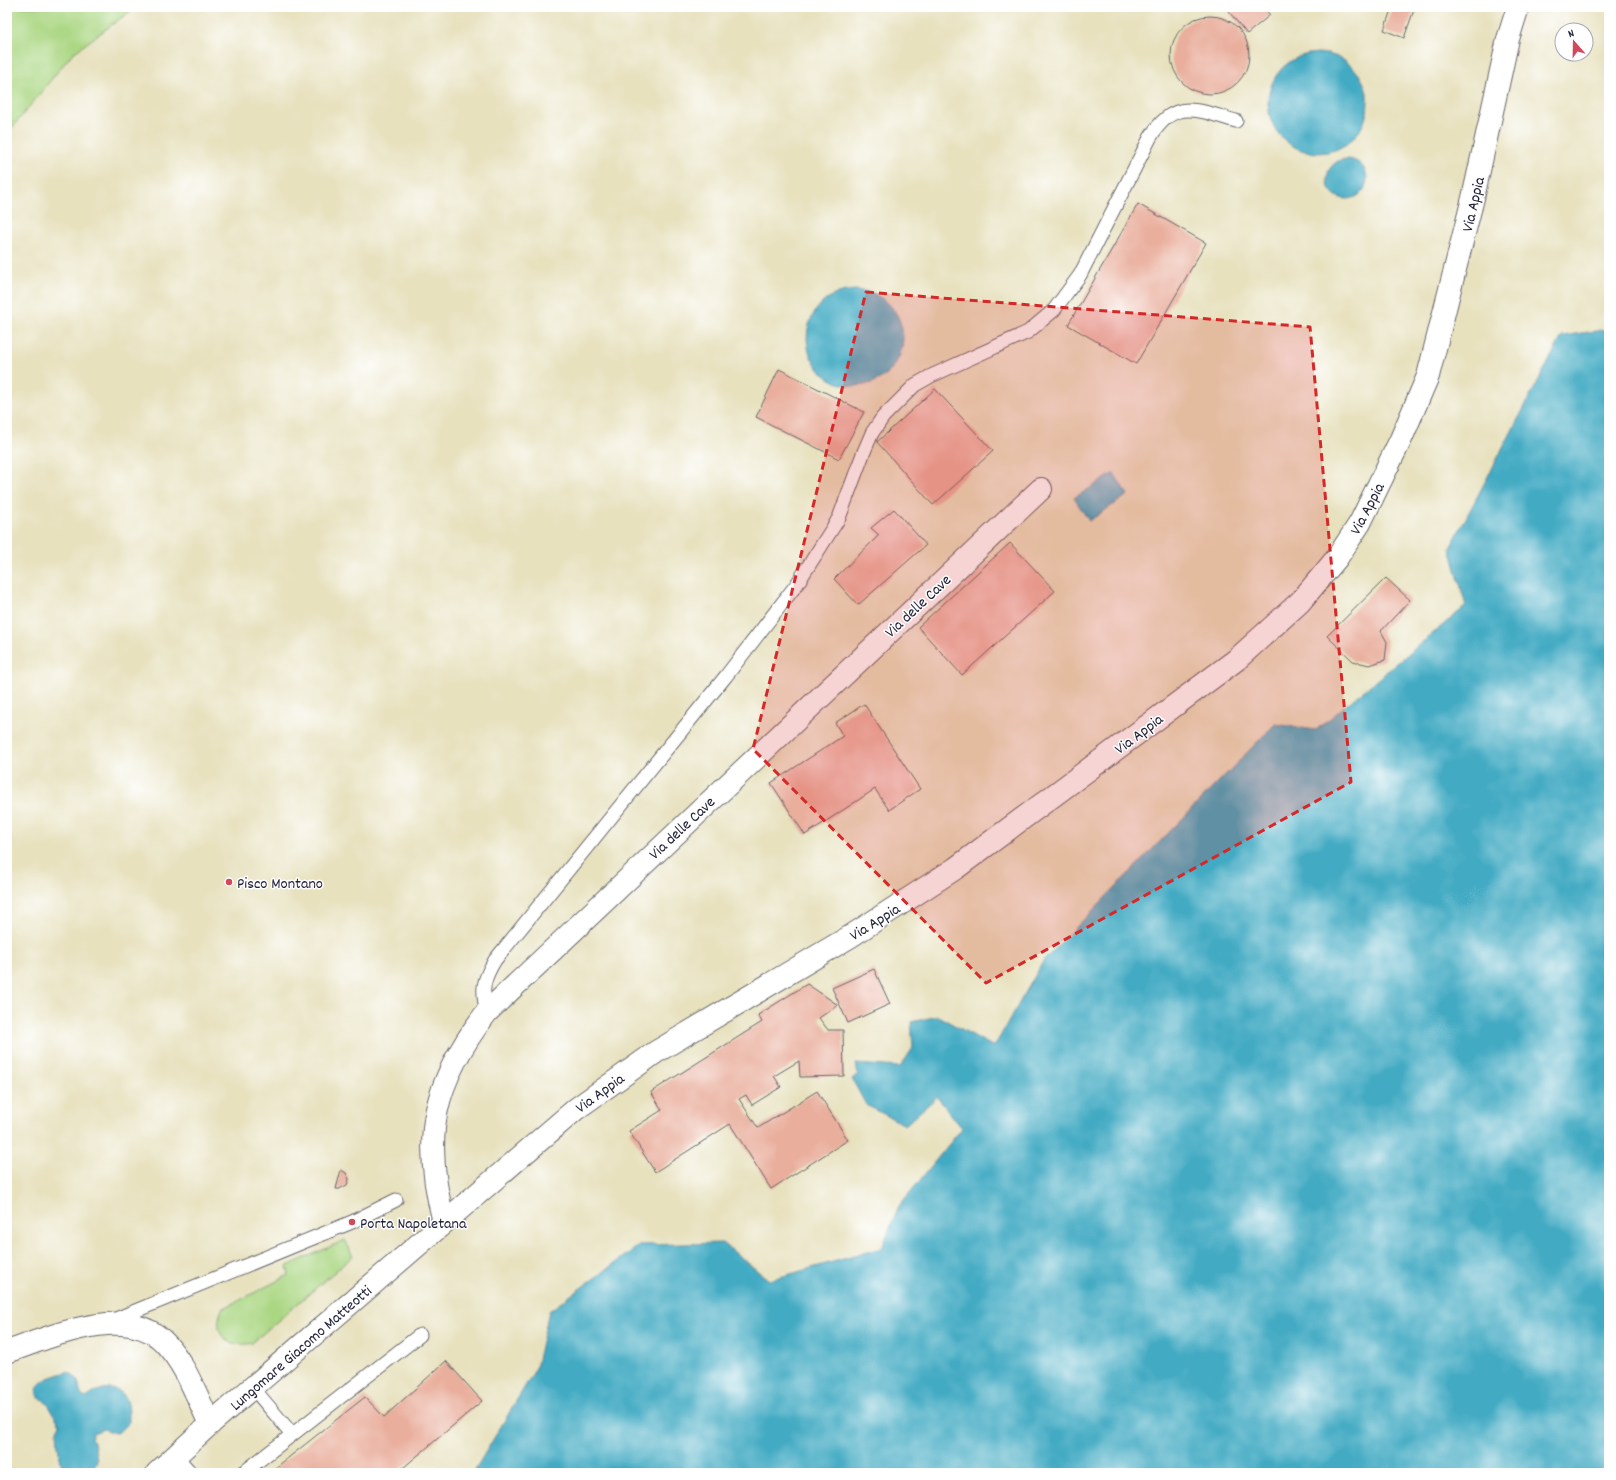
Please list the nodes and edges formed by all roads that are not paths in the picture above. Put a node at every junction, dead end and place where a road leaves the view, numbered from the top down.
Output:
1 (1518, 7) edge
2 (1236, 121) dead end
3 (1041, 489) dead end
4 (487, 1012) junction
5 (396, 1200) dead end
6 (444, 1222) junction
7 (104, 1324) junction
8 (420, 1335) dead end
9 (7, 1352) edge
10 (253, 1388) junction
11 (210, 1424) junction
12 (292, 1434) junction
13 (176, 1456) junction
14 (157, 1473) edge
15 (192, 1473) edge
16 (243, 1473) edge

1 - 6 main road, Via Appia
2 - 4 lane
3 - 4 main road, Via delle Cave
4 - 6 main road, Via delle Cave
5 - 7 lane
6 - 10 main road, Lungomare Giacomo Matteotti
7 - 9 main road
7 - 11 main road
8 - 12 lane
10 - 11 main road, Lungomare Giacomo Matteotti
10 - 12 lane
11 - 13 main road, Lungomare Giacomo Matteotti
12 - 16 lane
13 - 14 main road, Lungomare Giacomo Matteotti
13 - 15 lane

